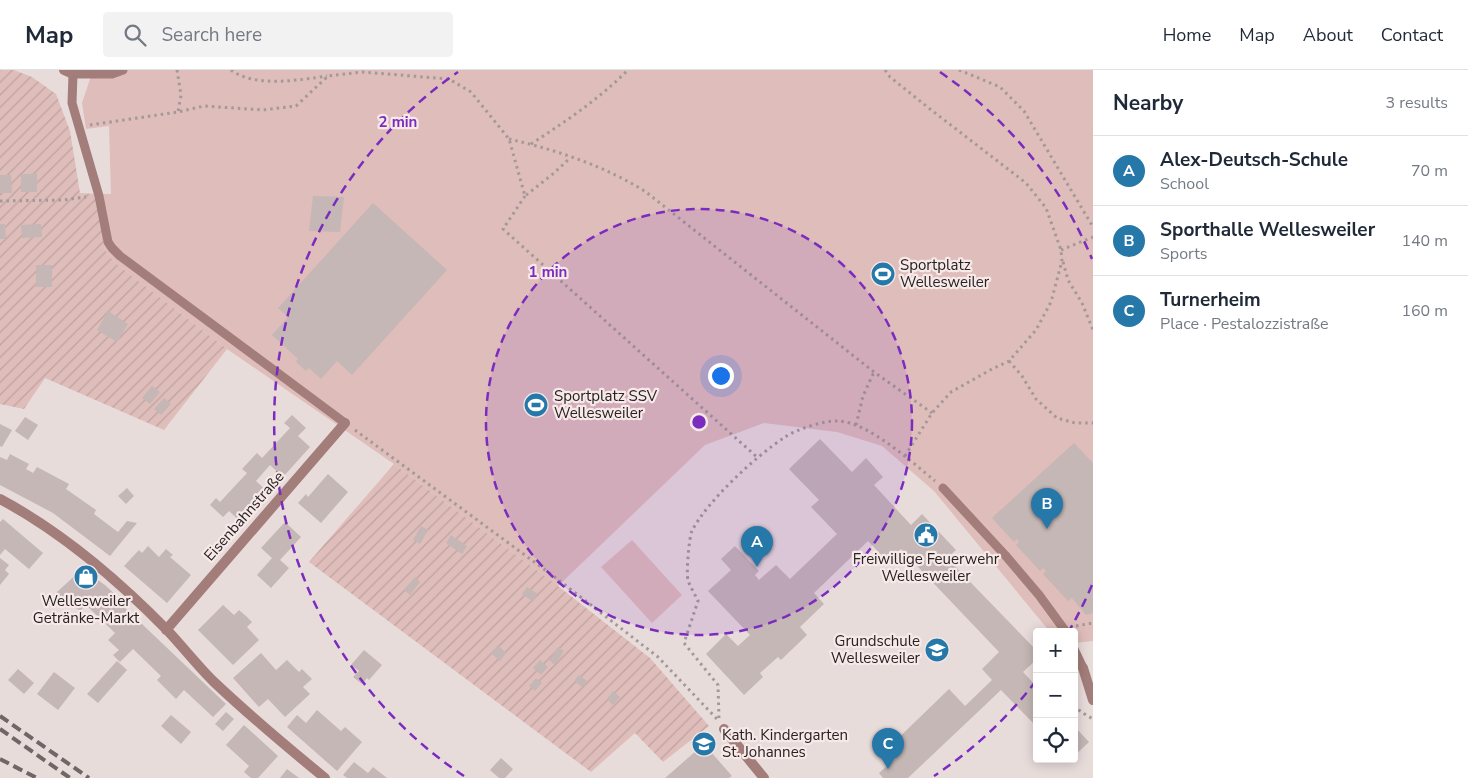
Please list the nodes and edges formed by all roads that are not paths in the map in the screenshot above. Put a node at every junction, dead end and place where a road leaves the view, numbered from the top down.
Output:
1 (123, 70) edge
2 (68, 72) edge
3 (345, 423) joint
4 (943, 488) road end
5 (2, 503) edge
6 (1063, 628) edge
7 (166, 630) junction
8 (1078, 657) edge
9 (1083, 668) joint
10 (1093, 700) edge
11 (724, 729) dead end
12 (325, 778) edge
13 (764, 778) edge

1 - 2 lane
2 - 3 lane
3 - 7 street, Eisenbahnstraße
4 - 6 lane
5 - 7 street
7 - 12 street
8 - 9 lane
9 - 10 street
11 - 13 street

